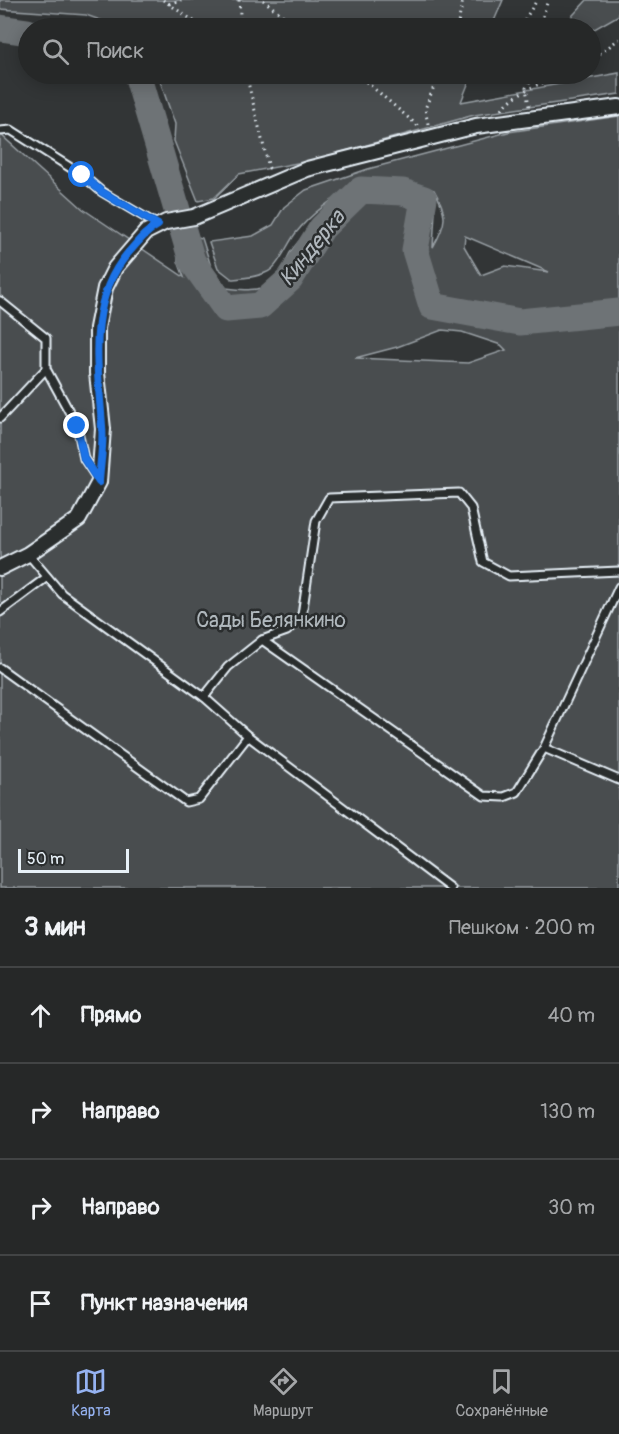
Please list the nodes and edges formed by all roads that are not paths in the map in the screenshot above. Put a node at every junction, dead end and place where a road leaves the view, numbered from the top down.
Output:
1 (619, 107) edge
2 (0, 130) edge
3 (162, 224) junction
4 (0, 301) edge
5 (46, 369) junction
6 (0, 418) edge
7 (99, 482) junction
8 (28, 554) junction
9 (0, 568) edge
10 (619, 571) edge
11 (47, 576) junction
12 (619, 587) edge
13 (0, 612) edge
14 (262, 640) junction
15 (0, 668) edge
16 (204, 696) junction
17 (248, 736) junction
18 (544, 748) junction
19 (619, 780) edge
20 (450, 888) edge

1 - 3 street
2 - 3 lane
3 - 7 street
4 - 5 lane
5 - 6 lane
5 - 7 lane
7 - 8 street
8 - 9 street
8 - 11 lane
10 - 14 lane
11 - 13 lane
11 - 16 lane
12 - 18 lane
14 - 16 lane
14 - 18 lane
15 - 17 lane
16 - 17 lane
17 - 20 lane
18 - 19 lane

